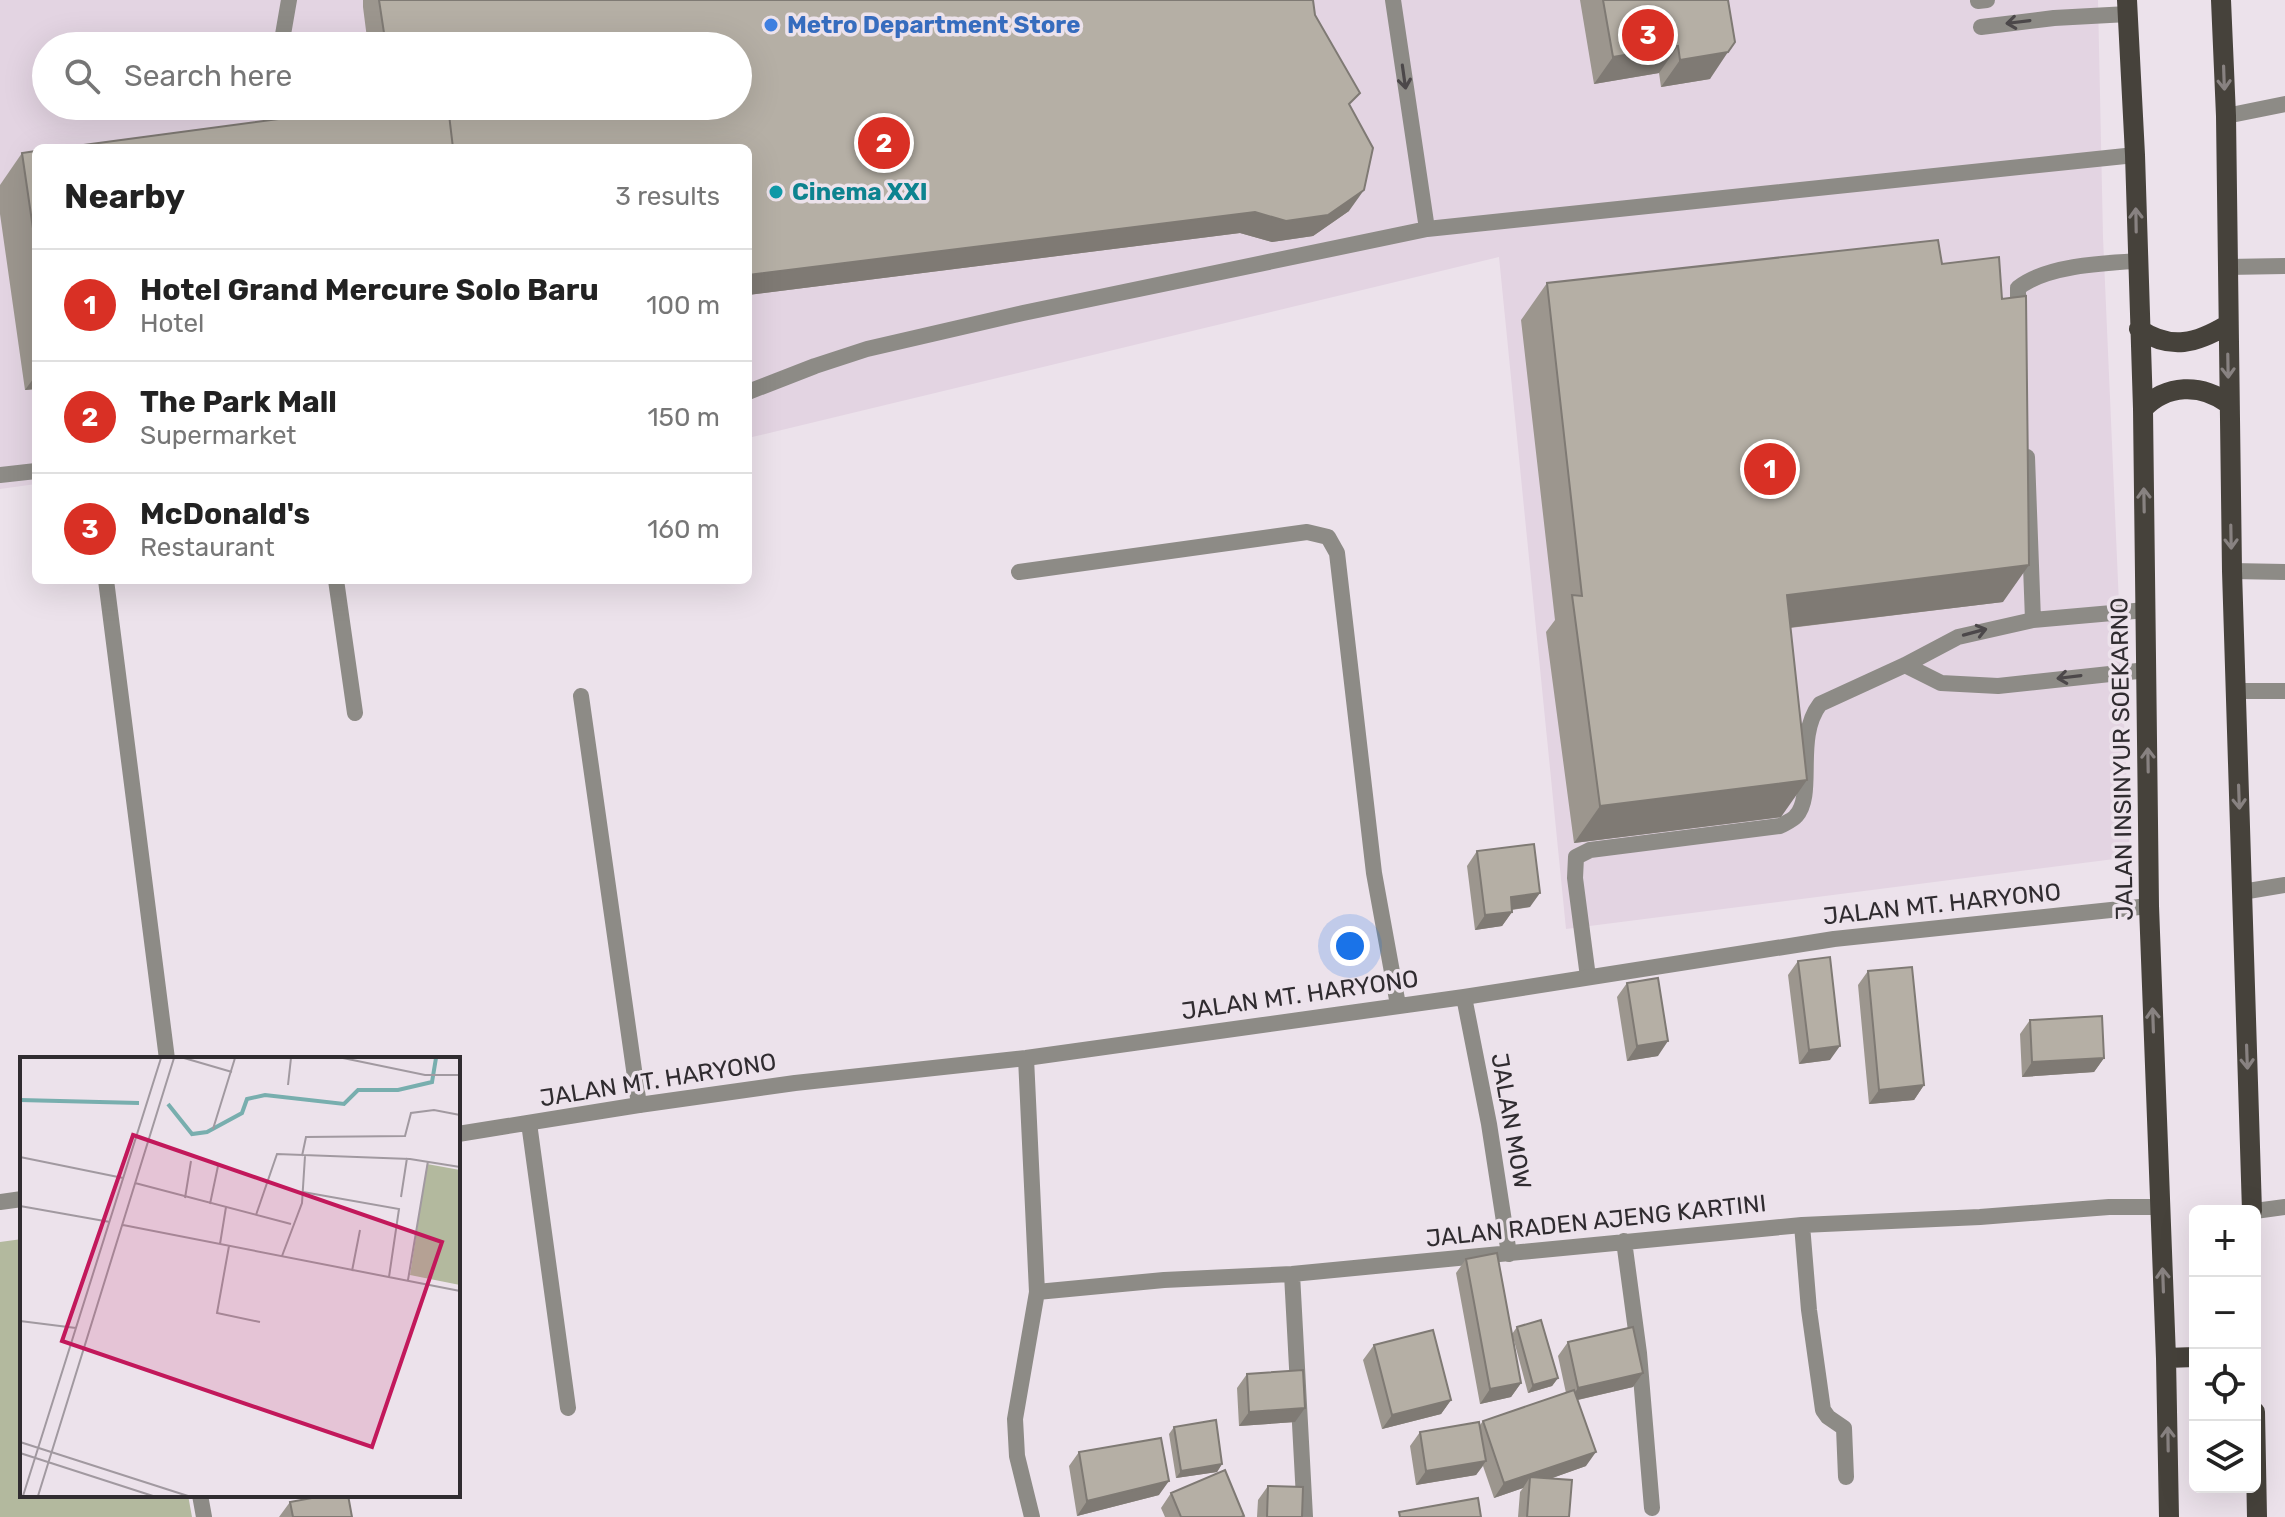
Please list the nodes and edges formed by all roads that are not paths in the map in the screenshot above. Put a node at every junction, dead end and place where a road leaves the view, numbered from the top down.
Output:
1 (289, 0) edge
2 (1393, 0) edge
3 (2221, 0) edge
4 (2128, 7) edge
5 (1981, 27) dead end
6 (283, 32) edge
7 (2285, 104) edge
8 (2226, 116) junction
9 (2135, 155) junction
10 (1427, 229) junction
11 (2137, 261) junction
12 (2285, 266) edge
13 (2227, 267) junction
14 (2227, 325) junction
15 (2139, 329) junction
16 (2018, 333) edge
17 (752, 390) edge
18 (2229, 404) junction
19 (2143, 409) junction
20 (2026, 437) edge
21 (32, 471) edge
22 (0, 475) edge
23 (2232, 571) junction
24 (1019, 572) dead end
25 (2285, 572) edge
26 (107, 584) edge
27 (337, 584) edge
28 (2146, 610) junction
29 (2033, 620) junction
30 (1905, 665) junction
31 (2147, 670) junction
32 (2235, 691) junction
33 (2285, 691) edge
34 (581, 696) dead end
35 (355, 713) dead end
36 (2285, 885) edge
37 (2242, 892) junction
38 (2149, 906) junction
39 (1588, 977) junction
40 (1464, 997) junction
41 (1398, 1005) junction
42 (167, 1057) edge
43 (1026, 1058) junction
44 (639, 1105) junction
45 (529, 1123) junction
46 (460, 1134) edge
47 (20, 1199) edge
48 (0, 1202) edge
49 (2253, 1205) edge
50 (2160, 1207) junction
51 (2285, 1207) edge
52 (2261, 1210) edge
53 (1802, 1225) junction
54 (1624, 1241) junction
55 (1509, 1254) junction
56 (1292, 1274) junction
57 (1037, 1292) junction
58 (2189, 1357) edge
59 (2166, 1358) junction
60 (568, 1408) dead end
61 (2255, 1421) edge
62 (1846, 1477) dead end
63 (200, 1497) edge
64 (1652, 1508) dead end
65 (204, 1517) edge
66 (1032, 1517) edge
67 (1305, 1517) edge
68 (2169, 1517) edge
69 (2257, 1517) edge

1 - 6 street
2 -> 10 street
3 -> 8 main road
4 -> 5 street
4 - 9 main road, JALAN INSINYUR SOEKARNO
7 - 8 street
8 - 13 main road
9 - 10 street
11 -> 9 main road, JALAN INSINYUR SOEKARNO
10 - 17 street
11 - 15 main road, JALAN INSINYUR SOEKARNO
11 - 16 street
12 - 13 street
13 - 14 main road
14 - 15 main road
14 -> 18 main road
15 - 19 main road, JALAN INSINYUR SOEKARNO
18 - 19 main road
18 -> 23 main road
28 -> 19 main road, JALAN INSINYUR SOEKARNO
20 - 29 street
21 - 22 street
23 - 25 street
23 - 32 main road
24 - 41 street
26 - 42 street
27 - 35 street
28 - 29 street
28 - 31 main road, JALAN INSINYUR SOEKARNO
30 -> 29 street
31 -> 30 street
30 - 39 street
38 -> 31 main road, JALAN INSINYUR SOEKARNO
32 - 33 street
32 -> 37 main road
34 - 44 street
36 - 37 street
37 -> 49 main road
38 - 39 street, JALAN MT. HARYONO
50 -> 38 main road, JALAN INSINYUR SOEKARNO
39 - 40 street, JALAN MT. HARYONO
40 - 41 street, JALAN MT. HARYONO
40 - 55 street, JALAN MOW
41 - 43 street, JALAN MT. HARYONO
43 - 44 street, JALAN MT. HARYONO
43 - 57 street
44 - 45 street, JALAN MT. HARYONO
45 - 46 street, JALAN MT. HARYONO
45 - 60 street
47 - 48 street
50 - 53 street, JALAN RADEN AJENG KARTINI
59 -> 50 main road, JALAN INSINYUR SOEKARNO
51 - 52 street
53 - 54 street, JALAN RADEN AJENG KARTINI
53 - 62 street
54 - 55 street, JALAN RADEN AJENG KARTINI
54 - 64 street
55 - 56 street, JALAN RADEN AJENG KARTINI
56 - 57 street, JALAN RADEN AJENG KARTINI
56 - 67 street
57 - 66 street
58 - 59 main road
68 -> 59 main road, JALAN INSINYUR SOEKARNO
61 - 69 main road
63 - 65 street

